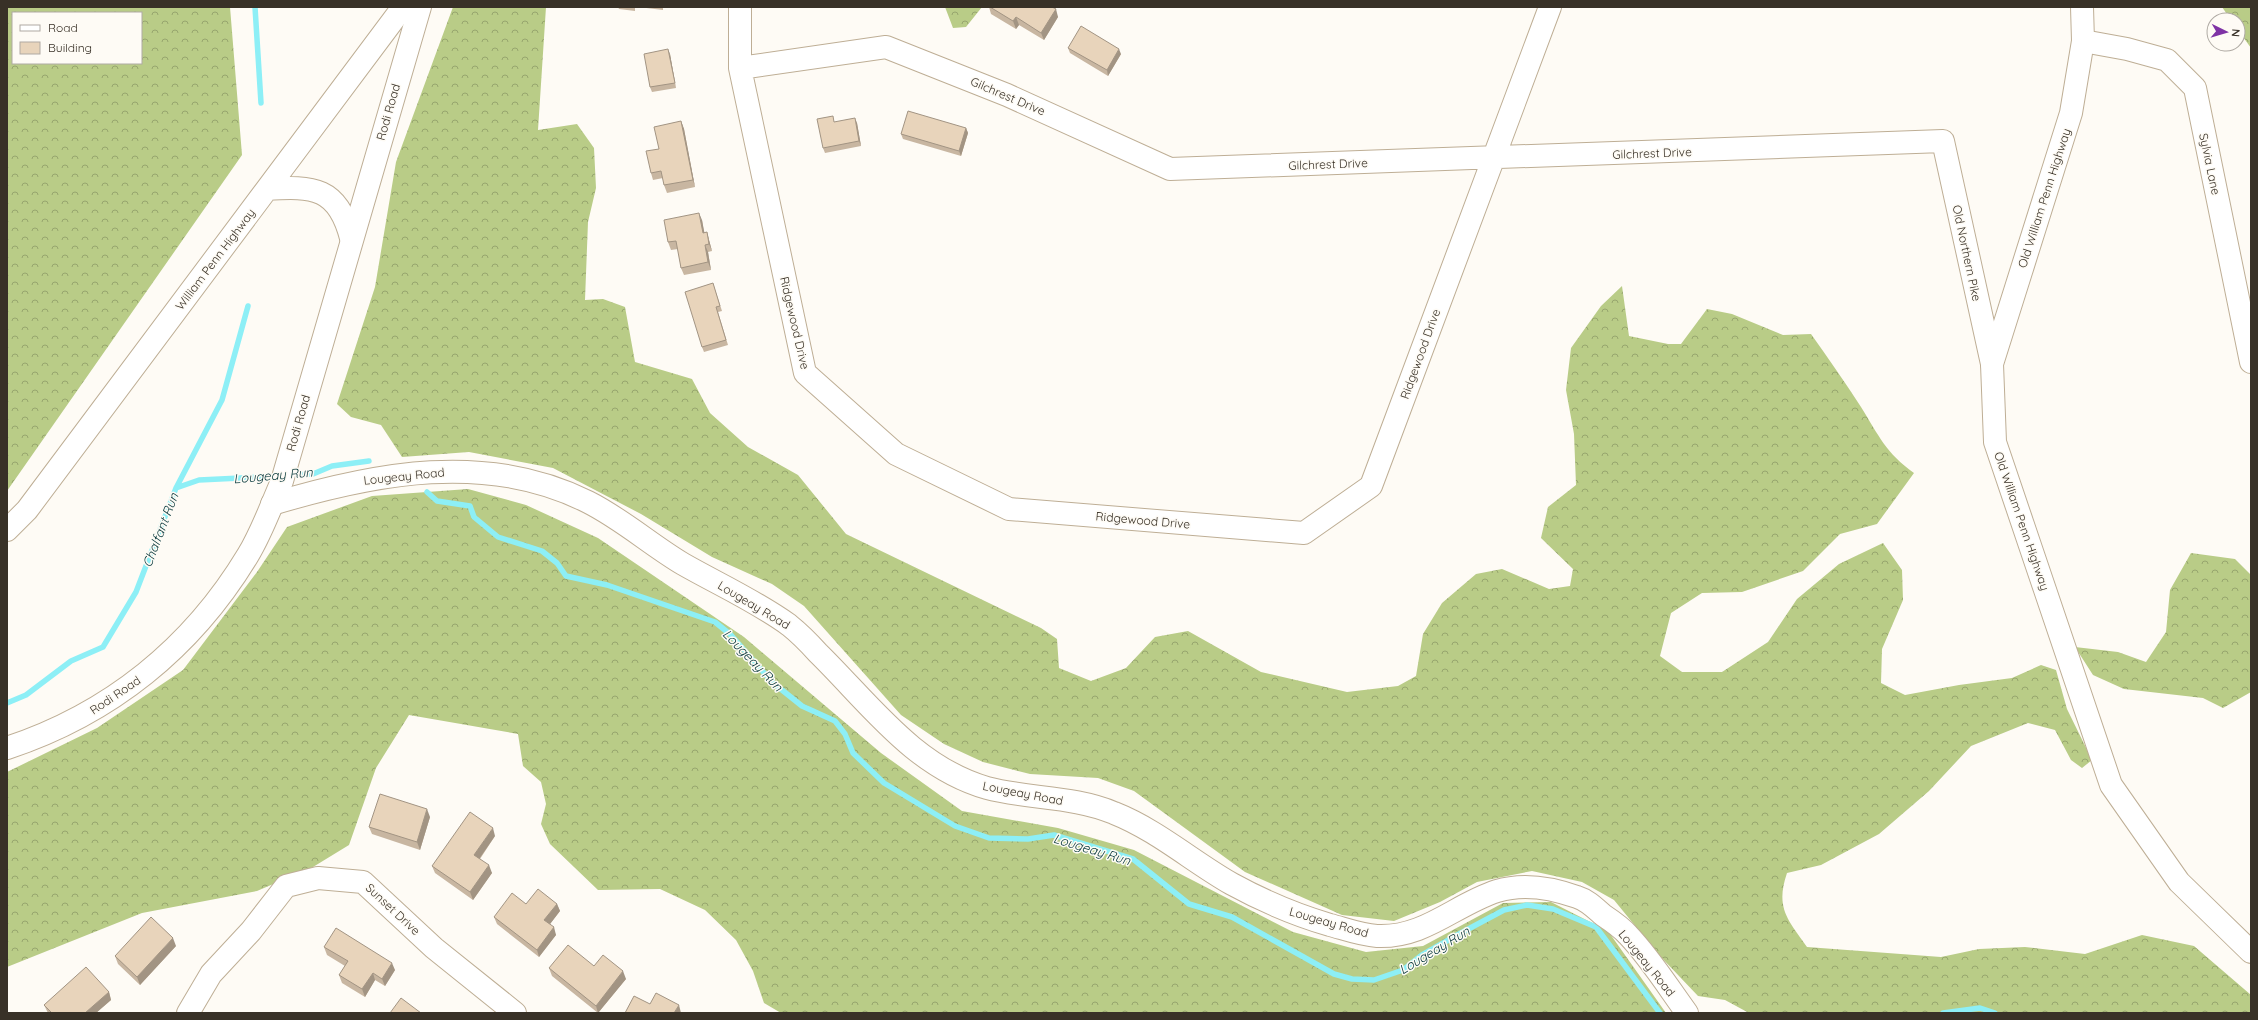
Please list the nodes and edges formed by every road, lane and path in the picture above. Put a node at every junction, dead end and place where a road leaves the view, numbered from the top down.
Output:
1 (403, 7) edge
2 (420, 7) edge
3 (740, 7) edge
4 (1550, 7) edge
5 (2082, 7) edge
6 (2083, 41) junction
7 (740, 68) junction
8 (1943, 142) joint
9 (1493, 158) junction
10 (267, 189) junction
11 (351, 238) junction
12 (2251, 362) edge
13 (1992, 364) junction
14 (272, 504) junction
15 (27, 510) junction
16 (7, 519) edge
17 (7, 530) edge
18 (7, 547) edge
19 (7, 748) edge
20 (2251, 952) edge
21 (188, 1013) edge
22 (515, 1013) edge
23 (1687, 1013) edge

1 - 10 main road, William Penn Highway
2 - 11 main road, Rodi Road
3 - 7 main road, Ridgewood Drive
4 - 9 main road, Ridgewood Drive
5 - 6 main road, Old William Penn Highway
6 - 12 main road, Sylvia Lane
6 - 13 main road, Old William Penn Highway
7 - 9 main road, Gilchrest Drive
7 - 9 main road, Ridgewood Drive
8 - 9 main road, Gilchrest Drive
8 - 13 main road, Old Northern Pike
10 - 11 main road
10 - 15 main road, William Penn Highway
11 - 14 main road, Rodi Road
13 - 20 main road, Old William Penn Highway
14 - 19 main road, Rodi Road
14 - 23 main road, Lougeay Road
15 - 16 main road
15 - 17 main road, William Penn Highway
15 - 18 main road, William Penn Highway
21 - 22 main road, Sunset Drive

